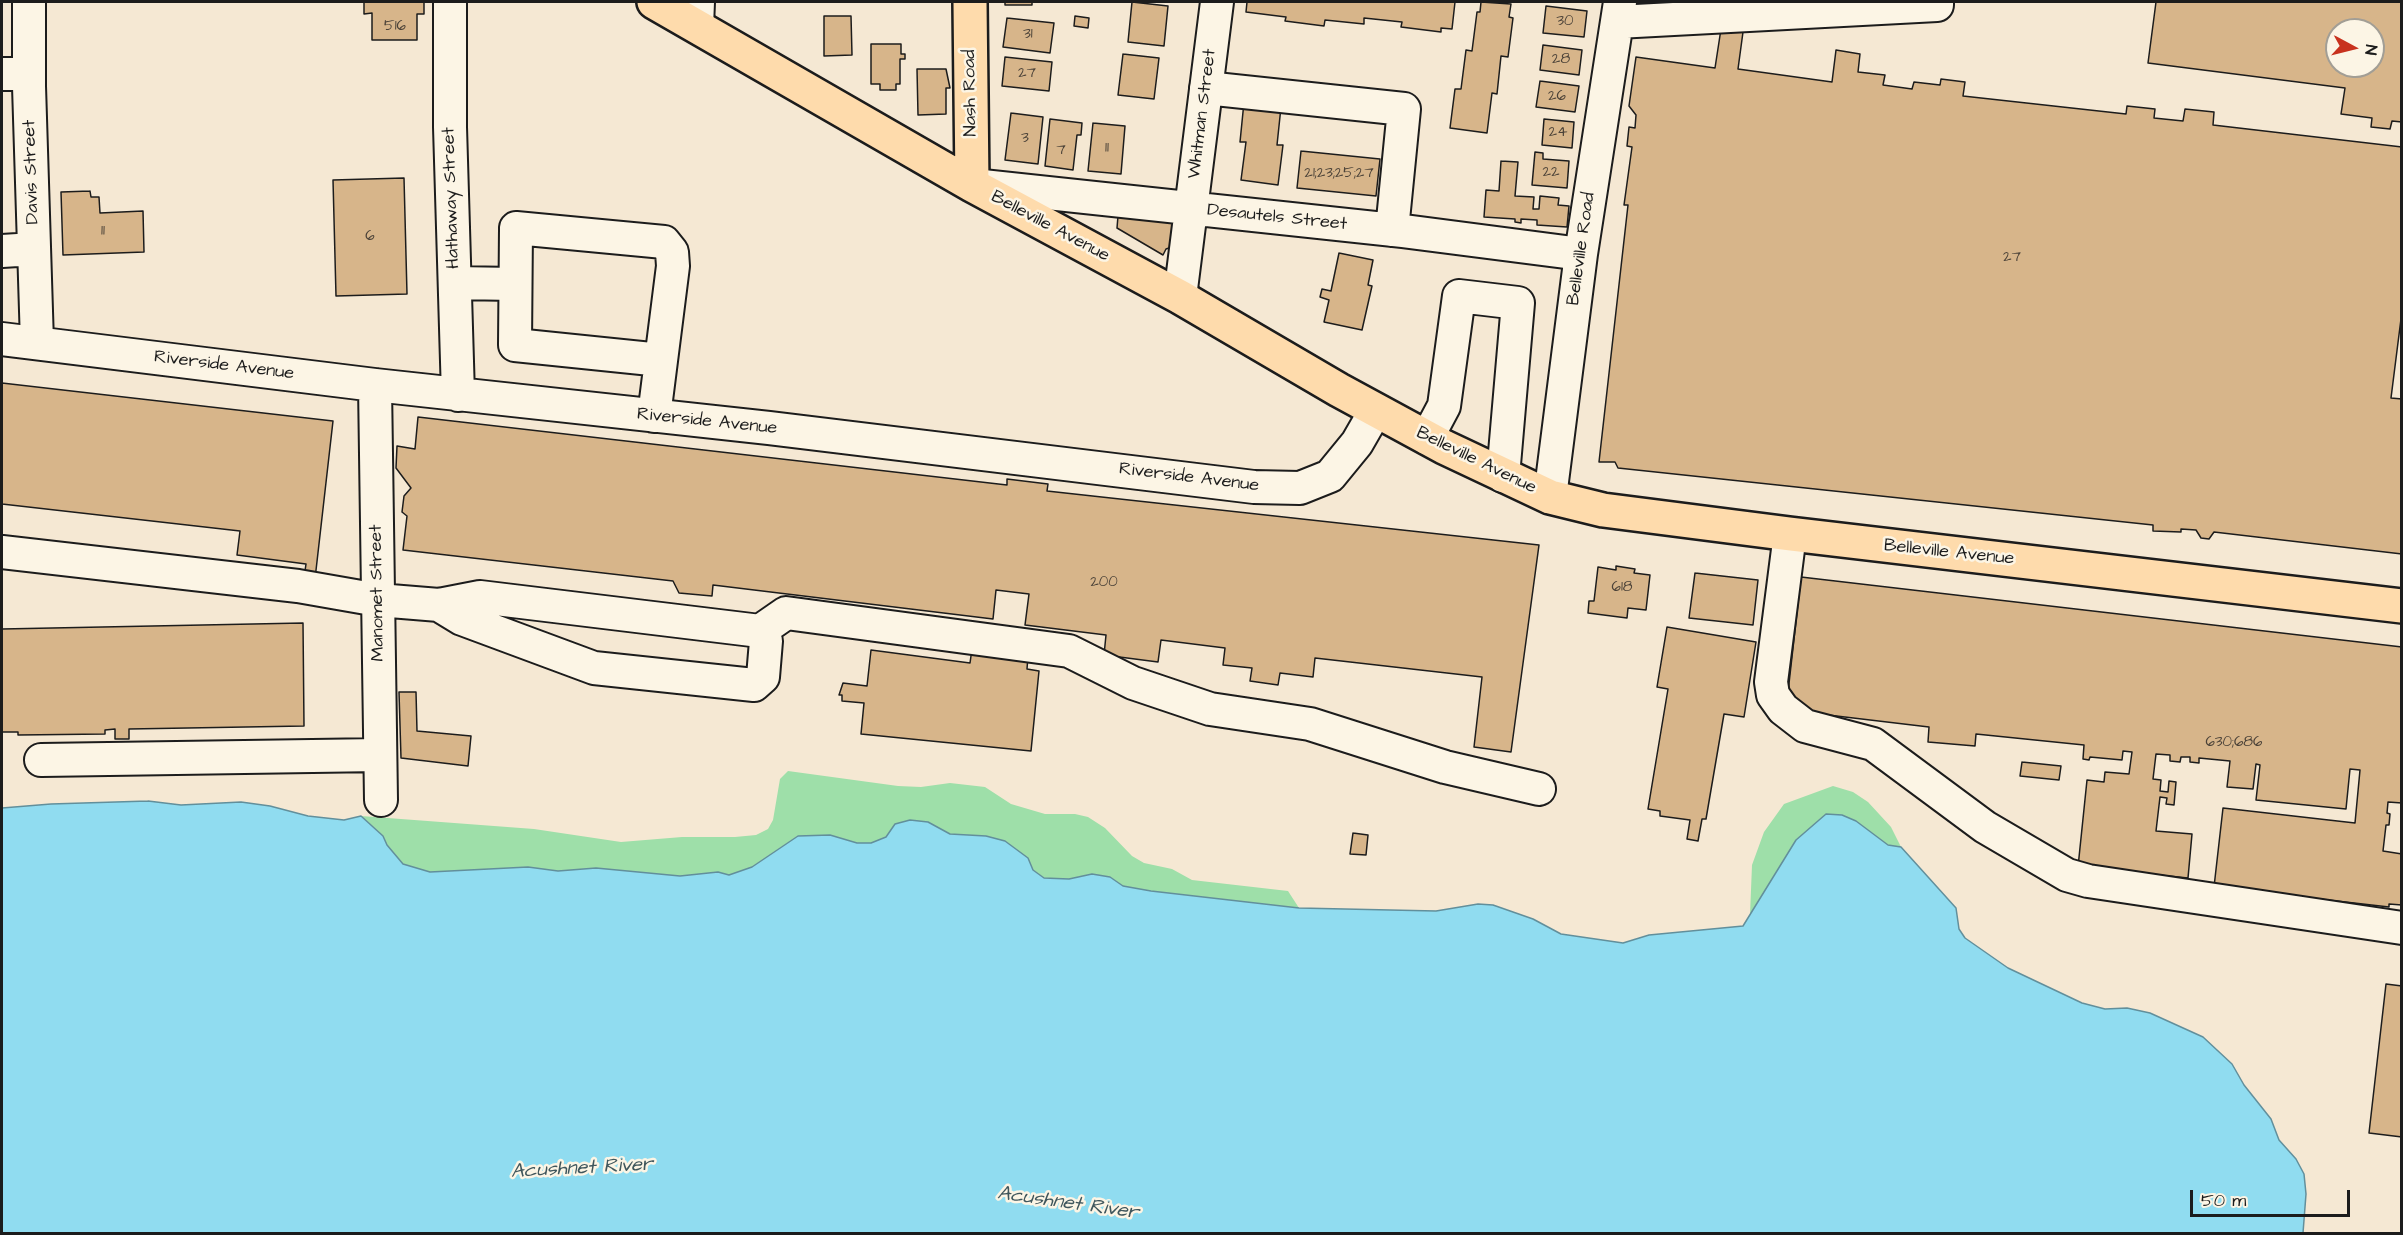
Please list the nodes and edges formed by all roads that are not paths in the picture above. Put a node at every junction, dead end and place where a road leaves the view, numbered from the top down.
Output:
1 (29, 2) edge
2 (450, 2) edge
3 (654, 2) edge
4 (970, 2) edge
5 (1217, 2) edge
6 (1937, 3) edge
7 (1618, 12) edge
8 (698, 14) edge
9 (15, 74) edge
10 (1206, 88) junction
11 (972, 185) junction
12 (1191, 209) junction
13 (1392, 230) junction
14 (34, 249) junction
15 (2, 251) edge
16 (1581, 254) junction
17 (455, 283) junction
18 (515, 284) junction
19 (1180, 297) junction
20 (2, 339) edge
21 (37, 343) junction
22 (661, 360) junction
23 (375, 385) junction
24 (458, 395) junction
25 (1376, 410) junction
26 (654, 416) junction
27 (1427, 438) junction
28 (1503, 476) junction
29 (1550, 497) junction
30 (1790, 534) junction
31 (2, 552) edge
32 (378, 600) junction
33 (439, 605) junction
34 (2402, 606) edge
35 (760, 631) junction
36 (380, 755) junction
37 (41, 760) dead end
38 (1539, 789) dead end
39 (381, 800) dead end
40 (2402, 928) edge

1 - 9 street, Davis Street
2 - 17 street, Hathaway Street
3 - 8 main road, Belleville Avenue
4 - 11 main road, Nash Road
5 - 10 street, Whitman Street
6 - 7 street
7 - 16 street, Belleville Road
8 - 11 main road, Belleville Avenue
9 - 14 street, Davis Street
10 - 12 street, Whitman Street
10 - 13 street
11 - 12 street, Desautels Street
11 - 19 main road, Belleville Avenue
12 - 13 street, Desautels Street
12 - 19 street, Whitman Street
13 - 16 street, Desautels Street
14 - 15 street
14 - 21 street, Davis Street
16 - 29 street, Belleville Road
17 - 18 street
17 - 24 street, Hathaway Street
18 - 22 street
18 - 22 street
19 - 25 main road, Belleville Avenue
20 - 21 street, Riverside Avenue
21 - 23 street, Riverside Avenue
22 - 26 street
23 - 24 street, Riverside Avenue
23 - 32 street, Manomet Street
24 - 26 street, Riverside Avenue
25 - 26 street, Riverside Avenue
25 - 27 main road, Belleville Avenue
27 - 28 main road, Belleville Avenue
27 - 28 street
28 - 29 main road, Belleville Avenue
29 - 30 main road, Belleville Avenue
30 - 34 main road, Belleville Avenue
30 - 40 street
31 - 32 street
32 - 33 street
32 - 36 street, Manomet Street
33 - 35 street
33 - 35 street
35 - 38 street
36 - 37 street
36 - 39 street, Manomet Street

